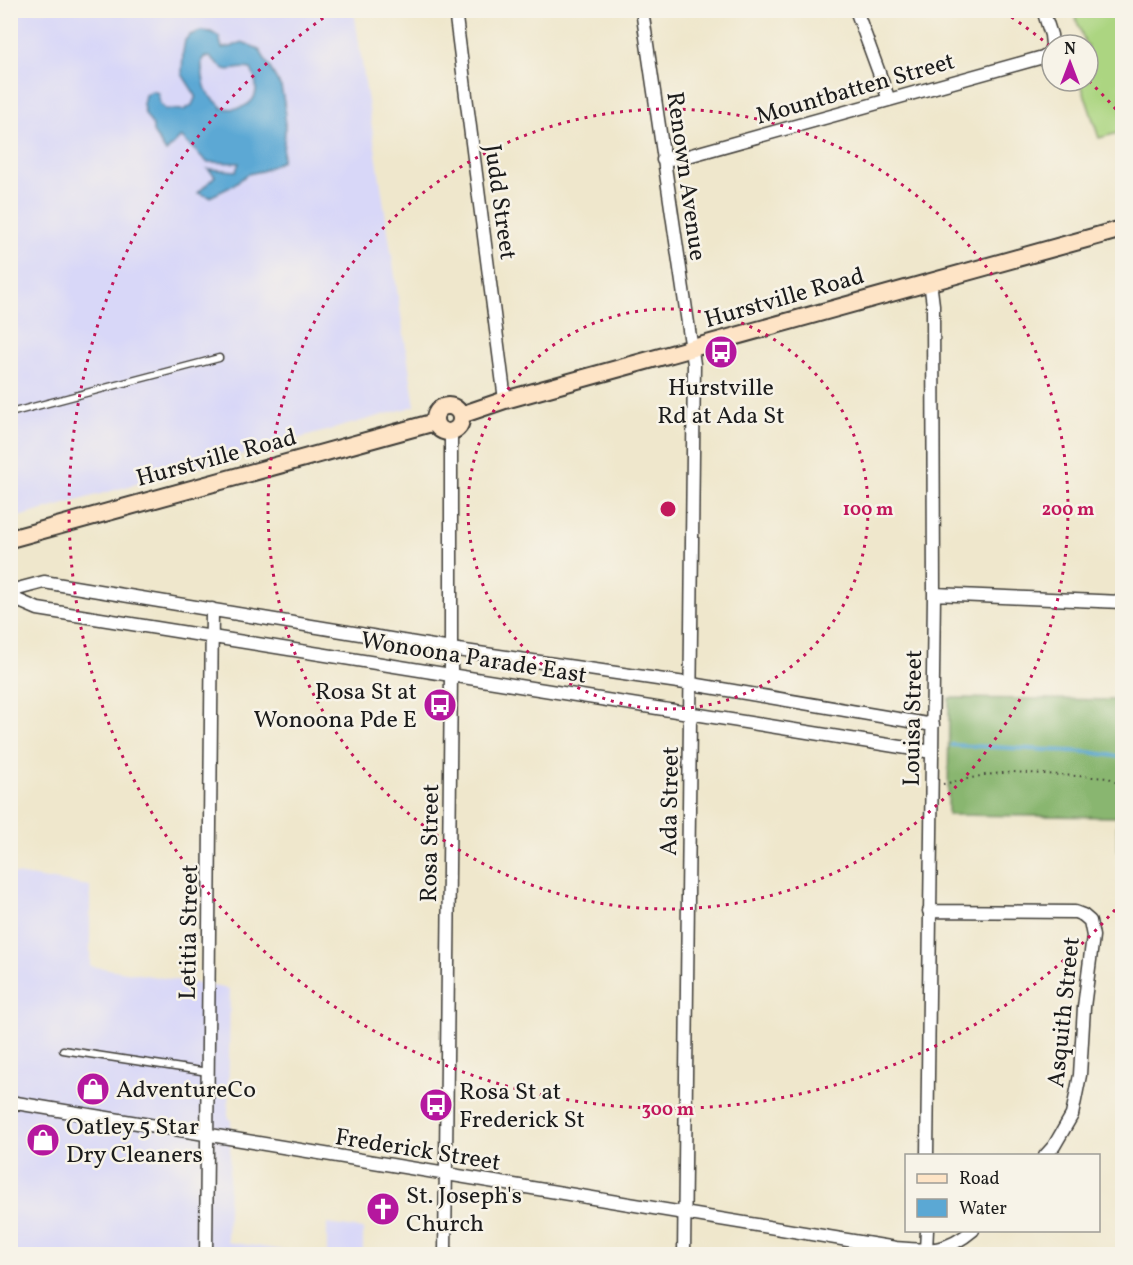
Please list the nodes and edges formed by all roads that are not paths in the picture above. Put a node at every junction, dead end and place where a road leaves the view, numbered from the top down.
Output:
1 (454, 10) edge
2 (642, 10) edge
3 (856, 10) edge
4 (1042, 10) edge
5 (1050, 33) edge
6 (1040, 58) edge
7 (889, 100) junction
8 (663, 160) junction
9 (1122, 229) edge
10 (930, 281) junction
11 (690, 348) junction
12 (219, 358) dead end
13 (504, 400) junction
14 (10, 412) edge
15 (460, 415) junction
16 (435, 422) junction
17 (451, 432) junction
18 (10, 539) edge
19 (10, 591) edge
20 (934, 594) junction
21 (10, 597) edge
22 (1122, 602) edge
23 (212, 609) junction
24 (212, 638) junction
25 (451, 649) junction
26 (451, 674) junction
27 (692, 684) junction
28 (691, 713) junction
29 (933, 724) junction
30 (932, 752) junction
31 (929, 911) junction
32 (63, 1050) dead end
33 (208, 1072) junction
34 (10, 1102) edge
35 (208, 1136) junction
36 (927, 1154) edge
37 (1046, 1154) edge
38 (446, 1174) junction
39 (684, 1213) junction
40 (927, 1232) edge
41 (971, 1232) edge
42 (926, 1250) junction
43 (206, 1254) edge
44 (445, 1254) edge
45 (684, 1254) edge

1 - 13 street, Judd Street
2 - 8 street, Renown Avenue
3 - 7 street
4 - 5 street, Mountbatten Street
6 - 7 street, Mountbatten Street
7 - 8 street, Mountbatten Street
8 - 11 street, Renown Avenue
9 - 10 main road, Hurstville Road
10 - 11 main road, Hurstville Road
10 - 20 street, Louisa Street
11 - 13 main road, Hurstville Road
11 - 27 street, Ada Street
12 - 14 lane
13 - 15 main road, Hurstville Road
15 - 16 main road
15 - 17 main road
16 - 17 main road
16 - 18 main road, Hurstville Road
17 - 25 street, Rosa Street
19 - 23 street, Wonoona Parade East
20 - 22 street
20 - 29 street, Louisa Street
21 - 24 street, Wonoona Parade East
23 - 24 street, Letitia Street
23 - 25 street, Wonoona Parade East
24 - 26 street, Wonoona Parade East
24 - 33 street, Letitia Street
25 - 26 street, Rosa Street
25 - 27 street, Wonoona Parade East
26 - 28 street, Wonoona Parade East
26 - 38 street, Rosa Street
27 - 28 street, Ada Street
27 - 29 street, Wonoona Parade East
28 - 30 street, Wonoona Parade East
28 - 39 street, Ada Street
29 - 30 street, Louisa Street
30 - 31 street, Louisa Street
31 - 36 street, Louisa Street
31 - 37 street, Asquith Street
32 - 33 lane
33 - 35 street, Letitia Street
34 - 35 street, Frederick Street
35 - 38 street, Frederick Street
35 - 43 street, Letitia Street
38 - 39 street, Frederick Street
38 - 44 street, Rosa Street
39 - 42 street, Frederick Street
39 - 45 street, Ada Street
40 - 42 street
41 - 42 street

